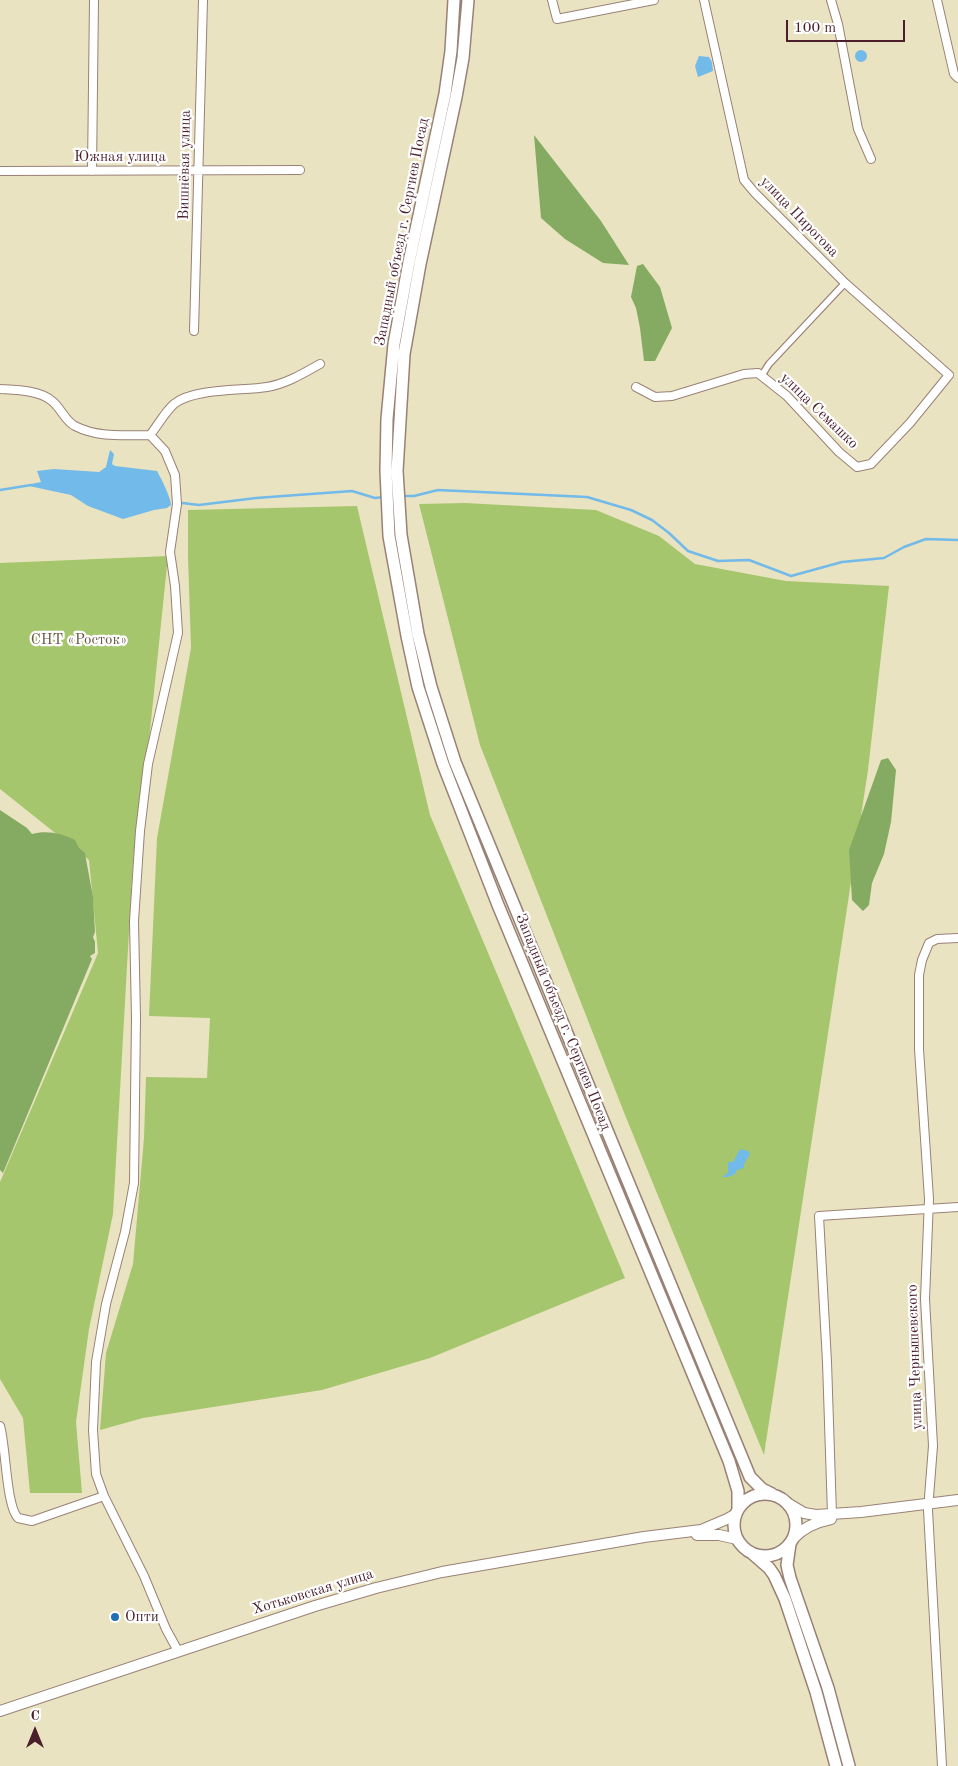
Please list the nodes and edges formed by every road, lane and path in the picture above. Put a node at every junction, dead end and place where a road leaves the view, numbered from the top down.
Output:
1 (94, 0) edge
2 (203, 0) edge
3 (454, 0) edge
4 (468, 0) edge
5 (552, 0) edge
6 (654, 0) edge
7 (704, 0) edge
8 (831, 0) edge
9 (937, 0) edge
10 (958, 78) edge
11 (871, 160) dead end
12 (0, 170) edge
13 (199, 170) junction
14 (300, 170) dead end
15 (92, 171) junction
16 (845, 283) junction
17 (194, 330) dead end
18 (320, 364) dead end
19 (958, 374) edge
20 (762, 375) junction
21 (949, 375) junction
22 (636, 387) dead end
23 (0, 390) edge
24 (150, 435) junction
25 (391, 471) junction
26 (395, 535) junction
27 (958, 938) edge
28 (958, 1207) edge
29 (929, 1210) junction
30 (0, 1426) edge
31 (772, 1494) junction
32 (104, 1496) junction
33 (958, 1500) edge
34 (789, 1504) junction
35 (928, 1504) junction
36 (737, 1512) junction
37 (861, 1512) junction
38 (832, 1514) junction
39 (644, 1538) junction
40 (737, 1539) junction
41 (792, 1541) junction
42 (753, 1554) junction
43 (178, 1651) junction
44 (0, 1711) edge
45 (836, 1766) edge
46 (849, 1766) edge
47 (942, 1766) edge

1 - 15 street
2 - 13 street, Вишнёвая улица
3 - 25 main road, Западный объезд г. Сергиев Посад
4 - 25 main road, Западный объезд г. Сергиев Посад
5 - 6 street
7 - 16 street, улица Пирогова
8 - 11 street
9 - 10 street
12 - 15 street, Южная улица
13 - 14 street, Южная улица
13 - 15 street, Южная улица
13 - 17 street, Вишнёвая улица
16 - 20 street
16 - 21 street, улица Пирогова
18 - 24 street
19 - 21 street
20 - 21 street, улица Семашко
20 - 22 street, улица Семашко
23 - 24 street
24 - 32 street
25 - 26 main road
26 - 31 main road, Западный объезд г. Сергиев Посад
26 - 36 main road, Западный объезд г. Сергиев Посад
27 - 29 street, улица Чернышевского
28 - 29 street
29 - 35 street, улица Чернышевского
29 - 38 street
30 - 32 street
31 - 34 main road
31 - 36 main road
32 - 43 street
33 - 35 main road
34 - 38 main road
34 - 41 main road
35 - 37 main road
35 - 47 street, улица Чернышевского
36 - 39 main road
36 - 40 main road
37 - 38 main road
37 - 41 main road
39 - 40 main road
39 - 43 main road, Хотьковская улица
40 - 42 main road
41 - 42 main road
41 - 46 main road
42 - 45 main road
43 - 44 main road, Хотьковская улица

